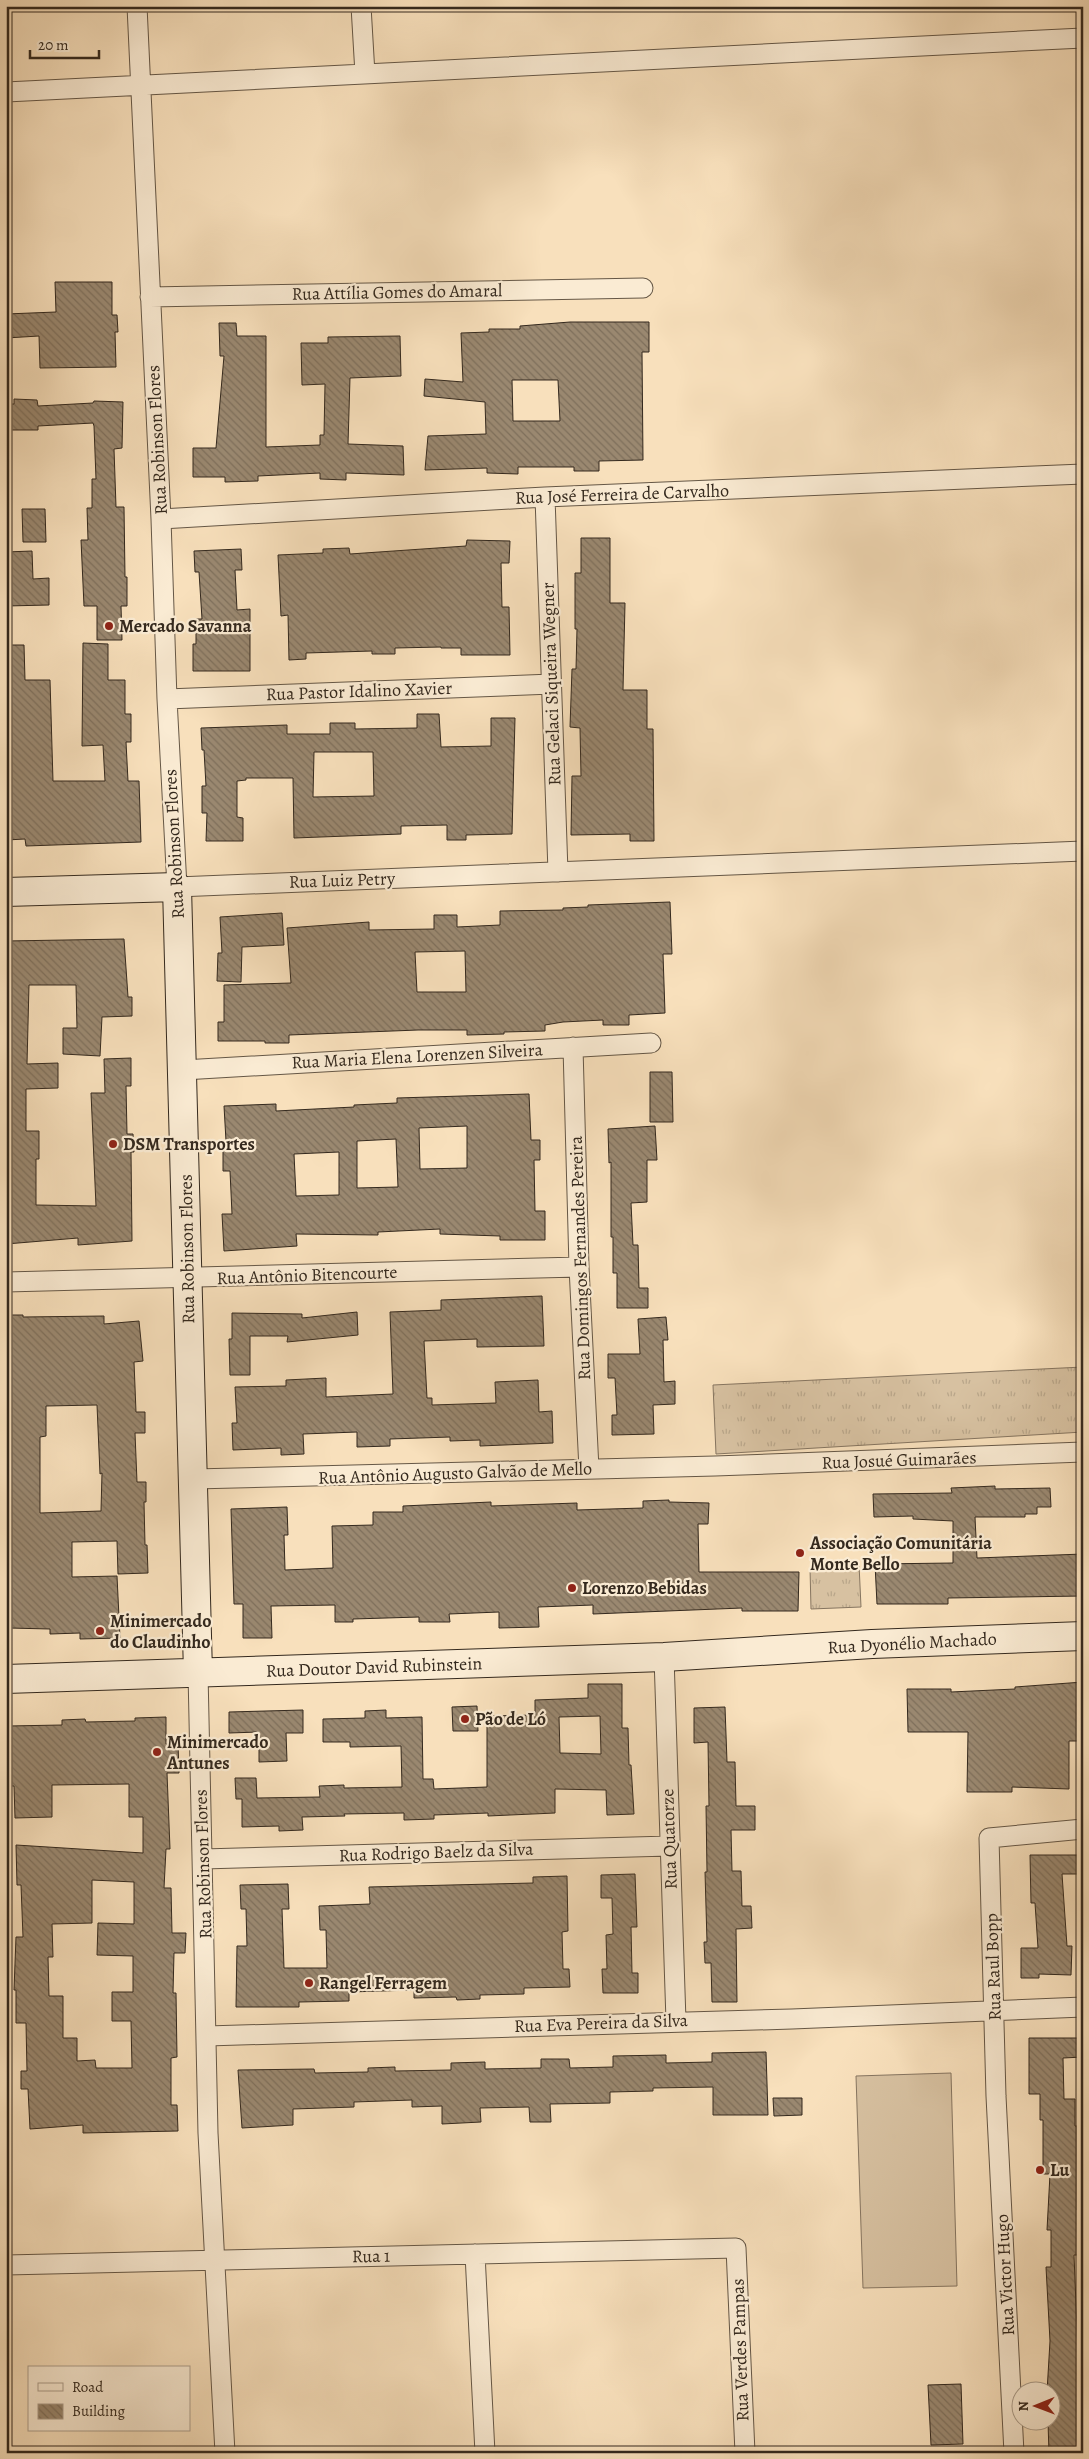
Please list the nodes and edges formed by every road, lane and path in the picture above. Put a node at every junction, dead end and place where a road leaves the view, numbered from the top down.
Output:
1 (137, 6) edge
2 (361, 6) edge
3 (1083, 38) edge
4 (365, 74) junction
5 (142, 85) junction
6 (6, 92) edge
7 (643, 288) dead end
8 (150, 297) junction
9 (1083, 474) edge
10 (545, 497) junction
11 (161, 519) junction
12 (552, 684) junction
13 (167, 699) junction
14 (1083, 852) edge
15 (558, 872) junction
16 (177, 886) junction
17 (6, 892) edge
18 (651, 1043) dead end
19 (573, 1047) junction
20 (183, 1070) junction
21 (579, 1267) junction
22 (187, 1279) junction
23 (6, 1282) edge
24 (1083, 1452) edge
25 (715, 1466) joint
26 (589, 1469) junction
27 (194, 1480) junction
28 (1083, 1636) edge
29 (741, 1652) joint
30 (664, 1657) junction
31 (198, 1673) junction
32 (6, 1679) edge
33 (1083, 1829) edge
34 (669, 1846) junction
35 (203, 1859) junction
36 (1083, 2006) edge
37 (994, 2010) junction
38 (676, 2021) junction
39 (207, 2036) junction
40 (996, 2096) joint
41 (736, 2248) joint
42 (475, 2254) junction
43 (215, 2260) junction
44 (6, 2265) edge
45 (225, 2453) edge
46 (485, 2453) edge
47 (745, 2453) edge
48 (1014, 2453) edge

1 - 5 street, Rua Robinson Flores
2 - 4 street
3 - 4 street
4 - 5 street
5 - 6 street
5 - 8 street, Rua Robinson Flores
7 - 8 street, Rua Attília Gomes do Amaral
8 - 11 street, Rua Robinson Flores
9 - 10 street, Rua José Ferreira de Carvalho
10 - 11 street, Rua José Ferreira de Carvalho
10 - 12 street, Rua Gelaci Siqueira Wegner
11 - 13 street, Rua Robinson Flores
12 - 13 street, Rua Pastor Idalino Xavier
12 - 15 street, Rua Gelaci Siqueira Wegner
13 - 16 street, Rua Robinson Flores
14 - 15 street, Rua Luiz Petry
15 - 16 street, Rua Luiz Petry
16 - 17 street, Rua Luiz Petry
16 - 20 street, Rua Robinson Flores
18 - 19 street, Rua Maria Elena Lorenzen Silveira
19 - 20 street, Rua Maria Elena Lorenzen Silveira
19 - 21 street, Rua Domingos Fernandes Pereira
20 - 22 street, Rua Robinson Flores
21 - 22 street, Rua Antônio Bitencourte
21 - 26 street, Rua Domingos Fernandes Pereira
22 - 23 street, Rua Antônio Bitencourte
22 - 27 street, Rua Robinson Flores
24 - 25 street, Rua Josué Guimarães
25 - 26 street, Rua Antônio Augusto Galvão de Mello
26 - 27 street, Rua Antônio Augusto Galvão de Mello
27 - 31 street, Rua Robinson Flores
28 - 29 street, Rua Dyonélio Machado
29 - 30 street, Rua Doutor David Rubinstein
30 - 31 street, Rua Doutor David Rubinstein
30 - 34 street, Rua Quatorze
31 - 32 street, Rua Doutor David Rubinstein
31 - 35 street, Rua Robinson Flores
33 - 37 street, Rua Raul Bopp
34 - 35 street, Rua Rodrigo Baelz da Silva
34 - 38 street, Rua Quatorze
35 - 39 street, Rua Robinson Flores
36 - 37 street, Rua Eva Pereira da Silva
37 - 38 street, Rua Eva Pereira da Silva
37 - 40 street, Rua Raul Bopp
38 - 39 street, Rua Eva Pereira da Silva
39 - 43 street, Rua Robinson Flores
40 - 48 street, Rua Victor Hugo
41 - 42 street, Rua 1
41 - 47 street, Rua Verdes Pampas
42 - 43 street, Rua 1
42 - 46 street
43 - 44 street, Rua 1
43 - 45 street, Rua Robinson Flores

